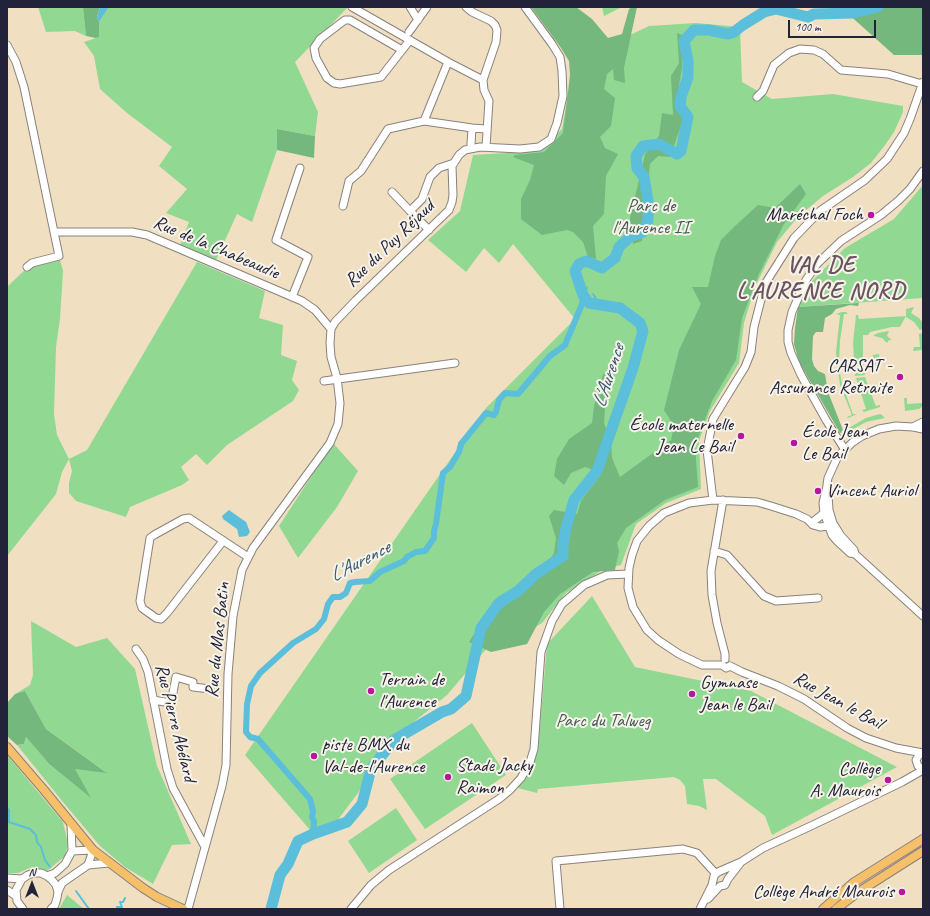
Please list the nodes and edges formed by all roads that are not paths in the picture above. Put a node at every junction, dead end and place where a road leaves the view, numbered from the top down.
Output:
1 (352, 7) edge
2 (410, 7) edge
3 (427, 7) edge
4 (466, 7) edge
5 (525, 7) edge
6 (418, 20) junction
7 (409, 32) dead end
8 (410, 40) junction
9 (7, 45) edge
10 (402, 50) junction
11 (448, 62) junction
12 (483, 80) junction
13 (923, 83) edge
14 (757, 97) dead end
15 (424, 121) junction
16 (472, 128) junction
17 (486, 129) junction
18 (486, 147) junction
19 (471, 148) junction
20 (454, 163) junction
21 (300, 168) dead end
22 (923, 171) edge
23 (392, 192) dead end
24 (343, 206) dead end
25 (410, 211) junction
26 (429, 230) junction
27 (54, 232) junction
28 (27, 267) dead end
29 (292, 297) junction
30 (331, 329) junction
31 (455, 363) dead end
32 (337, 378) junction
33 (324, 381) dead end
34 (923, 422) edge
35 (913, 427) junction
36 (923, 429) edge
37 (844, 450) junction
38 (826, 492) junction
39 (713, 500) junction
40 (723, 500) junction
41 (824, 513) junction
42 (810, 520) junction
43 (830, 523) junction
44 (223, 541) junction
45 (714, 550) junction
46 (248, 557) junction
47 (628, 574) junction
48 (818, 598) dead end
49 (923, 616) edge
50 (136, 649) dead end
51 (724, 662) junction
52 (210, 689) dead end
53 (153, 700) junction
54 (7, 747) edge
55 (910, 751) junction
56 (923, 753) edge
57 (920, 766) edge
58 (72, 824) junction
59 (923, 839) edge
60 (205, 847) junction
61 (93, 850) junction
62 (923, 851) edge
63 (72, 852) junction
64 (741, 862) junction
65 (109, 863) junction
66 (88, 865) junction
67 (47, 876) junction
68 (717, 876) junction
69 (7, 878) edge
70 (728, 878) junction
71 (22, 879) junction
72 (720, 886) junction
73 (7, 890) edge
74 (58, 892) junction
75 (16, 896) junction
76 (701, 907) edge
77 (20, 908) edge
78 (51, 909) edge
79 (183, 909) edge
80 (188, 909) edge
81 (351, 909) edge
82 (560, 909) edge
83 (823, 909) edge
84 (836, 909) edge

1 - 8 street
2 - 6 street
3 - 6 street
4 - 12 street
5 - 18 street
6 - 7 street
8 - 10 street
8 - 11 street
9 - 27 street
10 - 10 street
11 - 12 street
11 - 15 street
12 - 17 street
13 - 14 street
13 - 39 street
15 - 16 street
15 - 24 street
16 - 17 street
16 - 19 street
17 - 18 street
18 - 19 street
19 - 20 street
20 - 25 street
20 - 26 street, Rue du Puy Réjaud
21 - 29 street
22 - 37 street
23 - 25 street
25 - 26 street
26 - 30 street, Rue du Puy Réjaud
27 - 28 street
27 - 29 street, Rue de la Chabeaudie
29 - 30 street, Rue de la Chabeaudie
30 - 32 street, Rue du Mas Batin
31 - 32 street
32 - 33 street
32 - 46 street, Rue du Mas Batin
34 - 35 street
35 - 36 street
35 - 37 street
37 - 38 street
38 - 41 street
38 - 43 street
39 - 40 street
39 - 47 street
40 - 42 street
40 - 45 street
41 - 42 street
41 - 43 street
42 - 43 street
43 - 49 street
44 - 44 street
44 - 46 street
45 - 48 street
45 - 51 street
46 - 60 street, Rue du Mas Batin
47 - 51 street
47 - 81 street
50 - 53 street, Rue Pierre Abélard
51 - 55 street, Rue Jean le Bail
52 - 53 street
53 - 60 street, Rue Pierre Abélard
54 - 58 main road
55 - 56 street, Rue Jean le Bail
55 - 57 street
56 - 57 street
57 - 64 street
58 - 61 main road
58 - 63 street
59 - 83 main road
60 - 80 street, Rue du Mas Batin
61 - 63 street
61 - 65 main road
61 - 66 street
62 - 84 main road
63 - 67 street
64 - 68 street
64 - 70 street
65 - 66 street
65 - 79 main road
66 - 74 street
67 - 71 street
67 - 74 street
68 - 70 street
68 - 72 street
68 - 76 street
68 - 82 street
69 - 71 street
70 - 72 street
71 - 75 street
72 - 76 street
73 - 75 street
74 - 78 street
75 - 77 street

